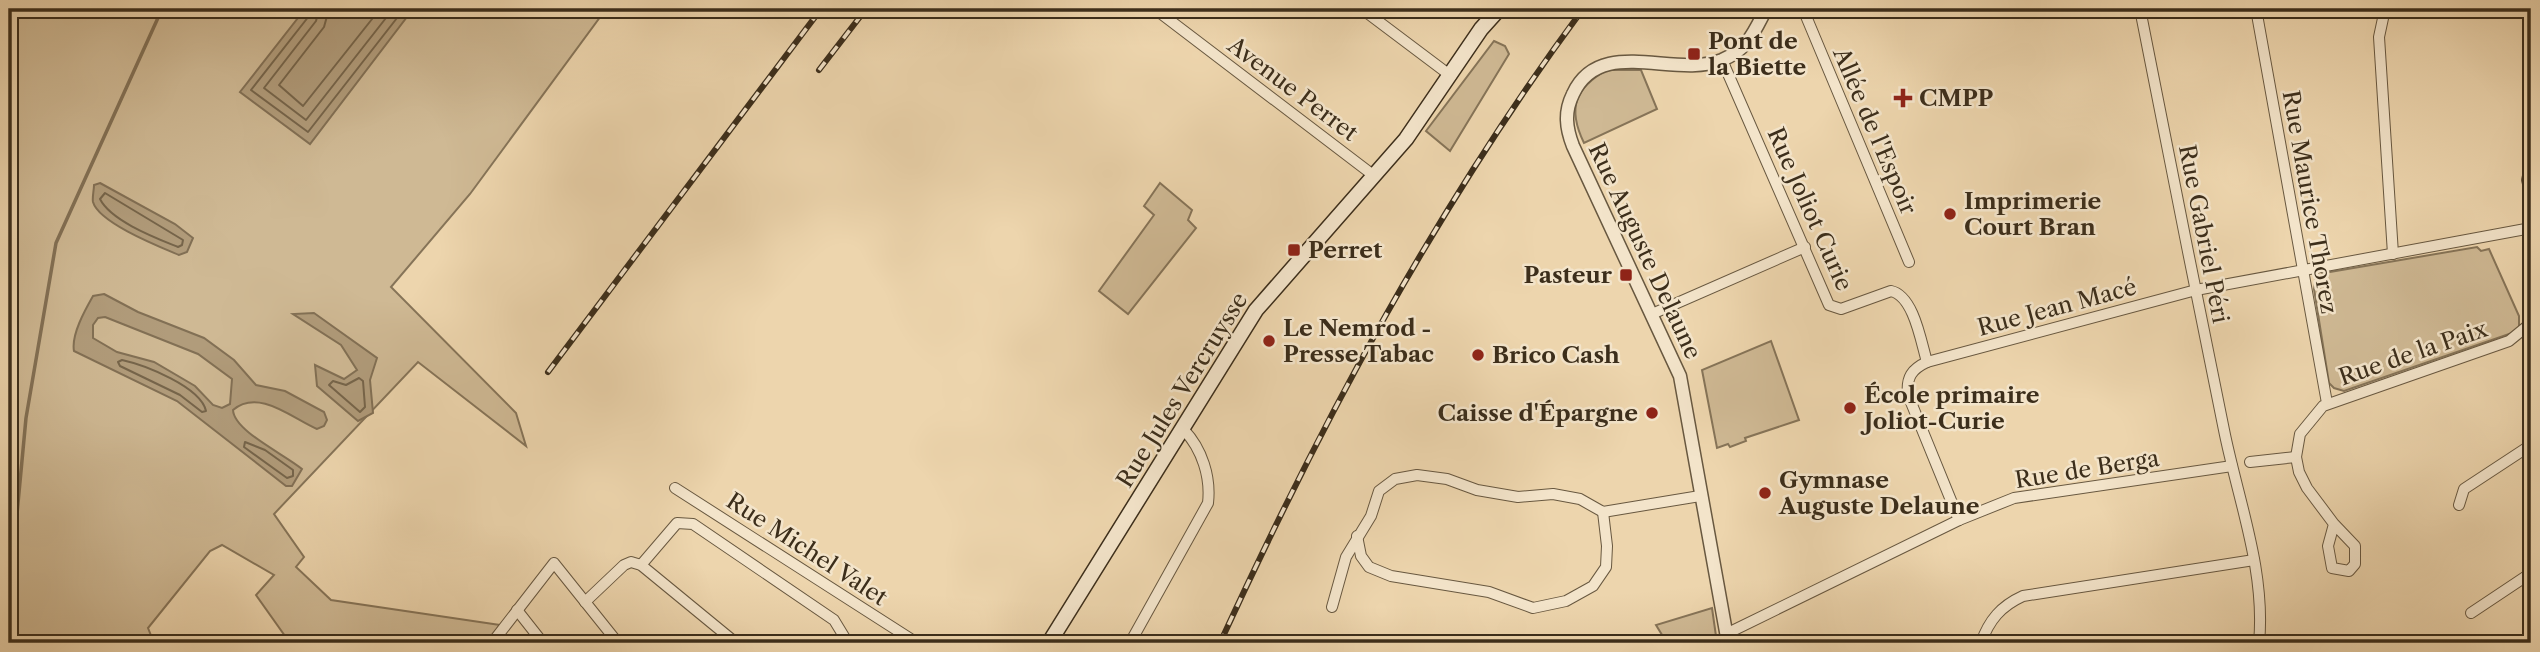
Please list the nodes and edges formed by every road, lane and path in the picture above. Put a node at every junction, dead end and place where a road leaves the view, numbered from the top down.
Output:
1 (1155, 9) edge
2 (1362, 9) edge
3 (1499, 9) edge
4 (1756, 9) edge
5 (1766, 9) edge
6 (1796, 9) edge
7 (2140, 9) edge
8 (2256, 9) edge
9 (2385, 9) edge
10 (1804, 12) edge
11 (1758, 25) junction
12 (1722, 60) junction
13 (1451, 76) junction
14 (2531, 164) edge
15 (1373, 176) junction
16 (2531, 195) edge
17 (2531, 228) edge
18 (1805, 247) junction
19 (2393, 254) junction
20 (1909, 262) dead end
21 (2302, 269) junction
22 (2196, 290) junction
23 (1653, 314) junction
24 (2531, 323) edge
25 (1927, 362) junction
26 (2327, 403) junction
27 (1184, 430) junction
28 (2531, 445) edge
29 (2296, 457) junction
30 (2250, 462) dead end
31 (2232, 466) junction
32 (675, 488) dead end
33 (1700, 496) junction
34 (2459, 505) dead end
35 (1603, 512) junction
36 (1959, 520) junction
37 (2334, 524) junction
38 (1357, 536) junction
39 (2255, 560) junction
40 (641, 565) junction
41 (2531, 573) edge
42 (585, 602) junction
43 (1332, 607) dead end
44 (517, 610) junction
45 (2471, 613) dead end
46 (1727, 639) edge
47 (492, 643) edge
48 (543, 643) edge
49 (618, 643) edge
50 (736, 643) edge
51 (848, 643) edge
52 (917, 643) edge
53 (1049, 643) edge
54 (1130, 643) edge
55 (1981, 643) edge
56 (2259, 643) edge

1 - 15 street, Avenue Perret
2 - 13 street
3 - 13 main road, Rue Jules Vercruysse
4 - 11 street
5 - 11 street
6 - 10 street
7 - 22 street, Rue Gabriel Péri
8 - 21 street, Rue Maurice Thorez
9 - 19 street
10 - 20 street, Allée de l'Espoir
11 - 12 street
12 - 18 street, Rue Joliot Curie
12 - 23 street, Rue Auguste Delaune
13 - 15 main road, Rue Jules Vercruysse
14 - 16 street
15 - 27 main road, Rue Jules Vercruysse
17 - 19 street, Rue Jean Macé
18 - 23 street
18 - 25 street, Rue Joliot Curie
19 - 21 street, Rue Jean Macé
21 - 22 street, Rue Jean Macé
21 - 26 street, Rue Maurice Thorez
22 - 25 street, Rue Jean Macé
22 - 31 street, Rue Gabriel Péri
23 - 33 street, Rue Auguste Delaune
24 - 26 street, Rue de la Paix
25 - 36 street
26 - 29 street, Rue de la Paix
27 - 53 main road, Rue Jules Vercruysse
27 - 54 street
28 - 34 street
29 - 30 street
29 - 37 street
31 - 36 street, Rue de Berga
31 - 39 street, Rue Gabriel Péri
32 - 52 street, Rue Michel Valet
33 - 35 street
33 - 46 street, Rue Auguste Delaune
35 - 38 street
35 - 38 street
36 - 46 street, Rue de Berga
37 - 37 street
38 - 43 street
39 - 55 street
39 - 56 street, Rue Gabriel Péri
40 - 42 street
40 - 50 street
40 - 51 street
41 - 45 street
42 - 44 street
42 - 49 street
44 - 47 street
44 - 48 street

